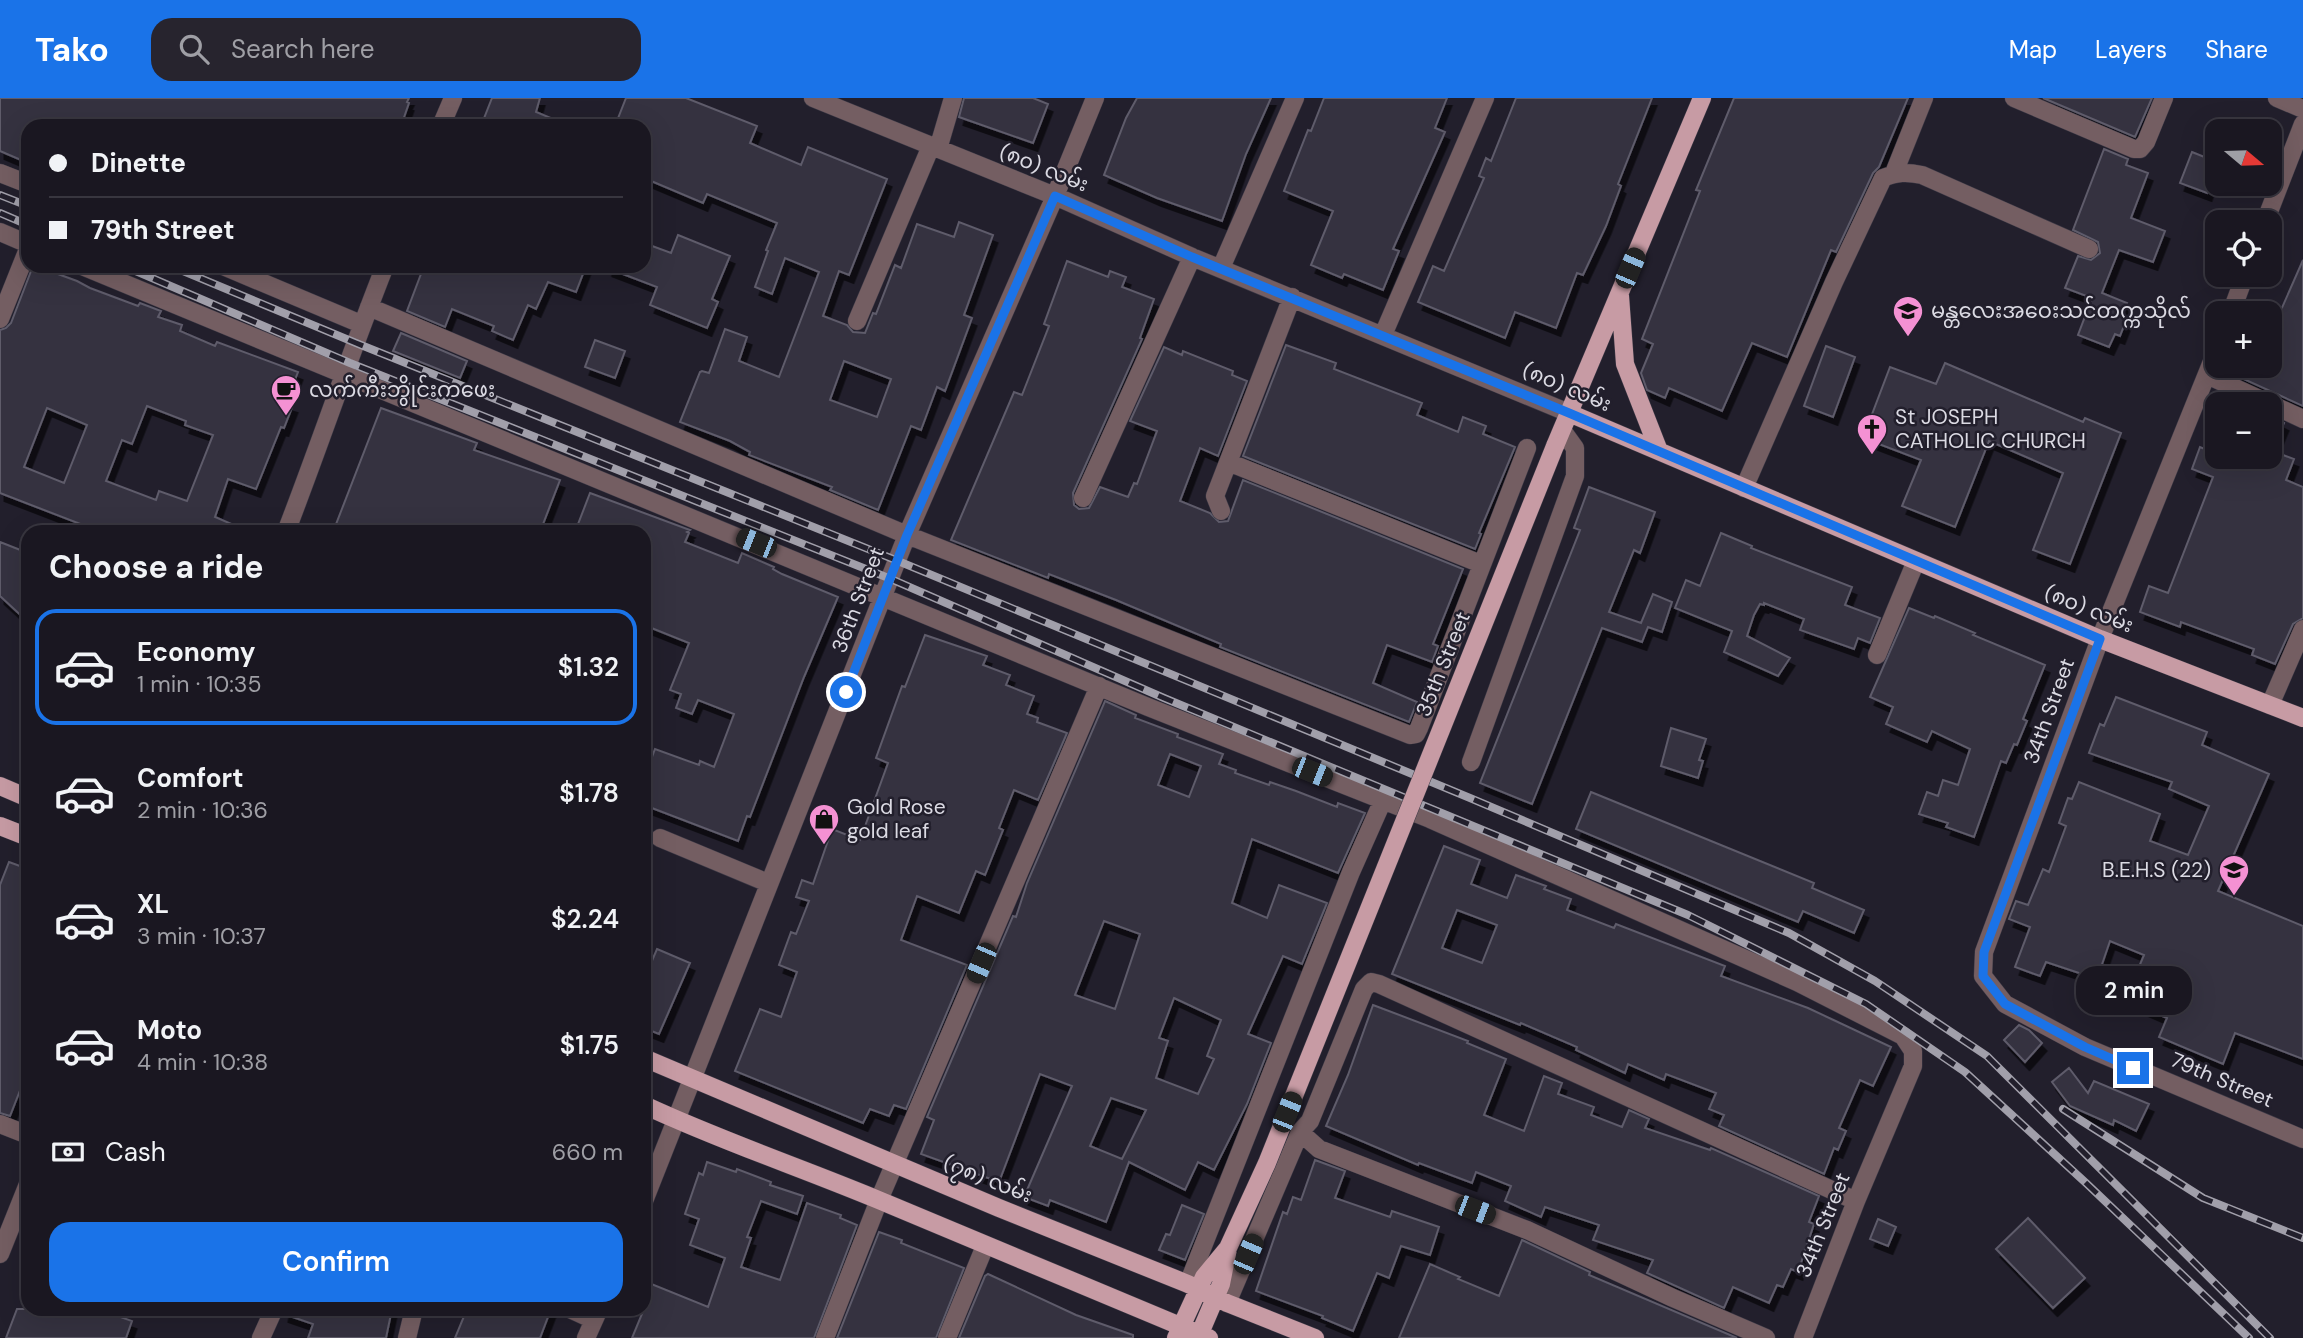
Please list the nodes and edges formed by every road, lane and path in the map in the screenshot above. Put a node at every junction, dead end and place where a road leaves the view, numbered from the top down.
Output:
1 (453, 98) edge
2 (813, 98) edge
3 (953, 98) edge
4 (1095, 98) edge
5 (1295, 98) edge
6 (1485, 98) edge
7 (1702, 98) edge
8 (1924, 98) edge
9 (2014, 98) edge
10 (2164, 98) edge
11 (2277, 98) edge
12 (2303, 109) edge
13 (444, 119) edge
14 (2303, 124) edge
15 (935, 148) junction
16 (0, 173) edge
17 (1895, 173) junction
18 (21, 181) edge
19 (1055, 196) junction
20 (2271, 210) edge
21 (0, 232) edge
22 (21, 242) edge
23 (2089, 248) dead end
24 (1192, 257) junction
25 (21, 264) edge
26 (1221, 268) junction
27 (99, 273) edge
28 (240, 273) edge
29 (382, 273) edge
30 (1620, 292) junction
31 (1293, 297) junction
32 (369, 307) junction
33 (0, 319) edge
34 (857, 321) dead end
35 (361, 324) junction
36 (1383, 335) junction
37 (345, 374) junction
38 (2206, 378) edge
39 (2214, 378) edge
40 (2303, 419) edge
41 (1562, 429) junction
42 (1527, 448) dead end
43 (1659, 451) junction
44 (1228, 462) junction
45 (1744, 488) junction
46 (1083, 498) dead end
47 (1221, 512) dead end
48 (289, 525) edge
49 (907, 535) junction
50 (1916, 561) junction
51 (1481, 564) junction
52 (884, 596) junction
53 (2303, 629) edge
54 (2100, 639) junction
55 (1877, 655) dead end
56 (1099, 686) junction
57 (2270, 705) junction
58 (2303, 718) edge
59 (1471, 762) dead end
60 (0, 786) edge
61 (21, 795) edge
62 (1383, 800) junction
63 (0, 826) edge
64 (21, 834) edge
65 (660, 838) dead end
66 (768, 883) junction
67 (1983, 976) joint
68 (651, 1061) edge
69 (691, 1079) junction
70 (651, 1108) edge
71 (677, 1121) junction
72 (0, 1124) edge
73 (21, 1132) edge
74 (1300, 1132) junction
75 (2303, 1139) edge
76 (895, 1165) junction
77 (651, 1183) edge
78 (880, 1200) junction
79 (1856, 1201) junction
80 (21, 1202) edge
81 (985, 1246) junction
82 (1228, 1248) junction
83 (0, 1254) edge
84 (1193, 1286) junction
85 (1222, 1299) junction
86 (271, 1316) edge
87 (412, 1316) edge
88 (595, 1316) edge
89 (1178, 1332) edge
90 (1202, 1337) edge
91 (261, 1338) edge
92 (407, 1338) edge
93 (586, 1338) edge
94 (825, 1338) edge
95 (947, 1338) edge
96 (1315, 1338) edge
97 (1766, 1338) edge
98 (1803, 1338) edge

1 - 13 street
2 - 15 street, (၈၀) လမ်း
3 - 15 street
4 - 19 street, 36th Street
5 - 26 street
6 - 36 street
7 - 30 main road, 35th Street
8 - 17 street
9 - 10 street
11 - 12 street
14 - 20 street
15 - 19 street, (၈၀) လမ်း
15 - 34 street
16 - 18 street
17 - 23 street
17 - 45 street
19 - 24 street, (၈၀) လမ်း
19 - 49 street, 36th Street
21 - 22 street
24 - 26 street, (၈၀) လမ်း
24 - 46 street
25 - 33 street
26 - 31 street, (၈၀) လမ်း
27 - 37 street
28 - 35 street
29 - 32 street
30 - 41 main road, 35th Street
30 - 43 main road
31 - 36 street, (၈၀) လမ်း
31 - 44 street
32 - 35 street
32 - 49 street
35 - 37 street
36 - 41 street, (၈၀) လမ်း
37 - 48 street
37 - 52 street
38 - 54 street, 34th Street
39 - 40 street
41 - 43 main road, (၈၀) လမ်း
41 - 59 street
41 - 82 main road, 35th Street, bridge
42 - 51 street
43 - 45 main road, (၈၀) လမ်း
44 - 47 street
44 - 51 street
45 - 50 main road, (၈၀) လမ်း
49 - 51 street
49 - 52 street, 36th Street
50 - 54 main road, (၈၀) လမ်း
50 - 55 street
52 - 56 street
52 - 66 street, 36th Street
53 - 57 street
54 - 57 main road, (၈၀) လမ်း
54 - 67 street, 34th Street
56 - 62 street
56 - 76 street
57 - 58 main road, (၈၀) လမ်း
60 - 61 main road
62 - 79 street, 34th Street
62 - 84 street
63 - 64 main road
65 - 66 street
66 - 69 street, 36th Street
67 - 75 street, 79th Street
68 - 69 main road, (၇၈) လမ်း
69 - 71 street, 36th Street
69 - 76 main road, (၇၈) လမ်း
70 - 71 main road
71 - 77 street, 36th Street
71 - 78 main road
72 - 73 street
74 - 79 street
74 - 85 street
74 - 97 street
76 - 78 street
76 - 84 main road, (၇၈) လမ်း
78 - 81 main road
78 - 94 street
79 - 98 street, 34th Street
80 - 83 street
81 - 89 main road
81 - 95 street
82 - 84 main road, 35th Street
82 - 85 main road, 35th Street
84 - 85 main road, (၇၈) လမ်း
84 - 89 main road, 35th Street
85 - 90 main road, 35th Street
85 - 96 main road, (၇၈) လမ်း
86 - 91 street
87 - 92 street
88 - 93 street
89 - 90 main road

